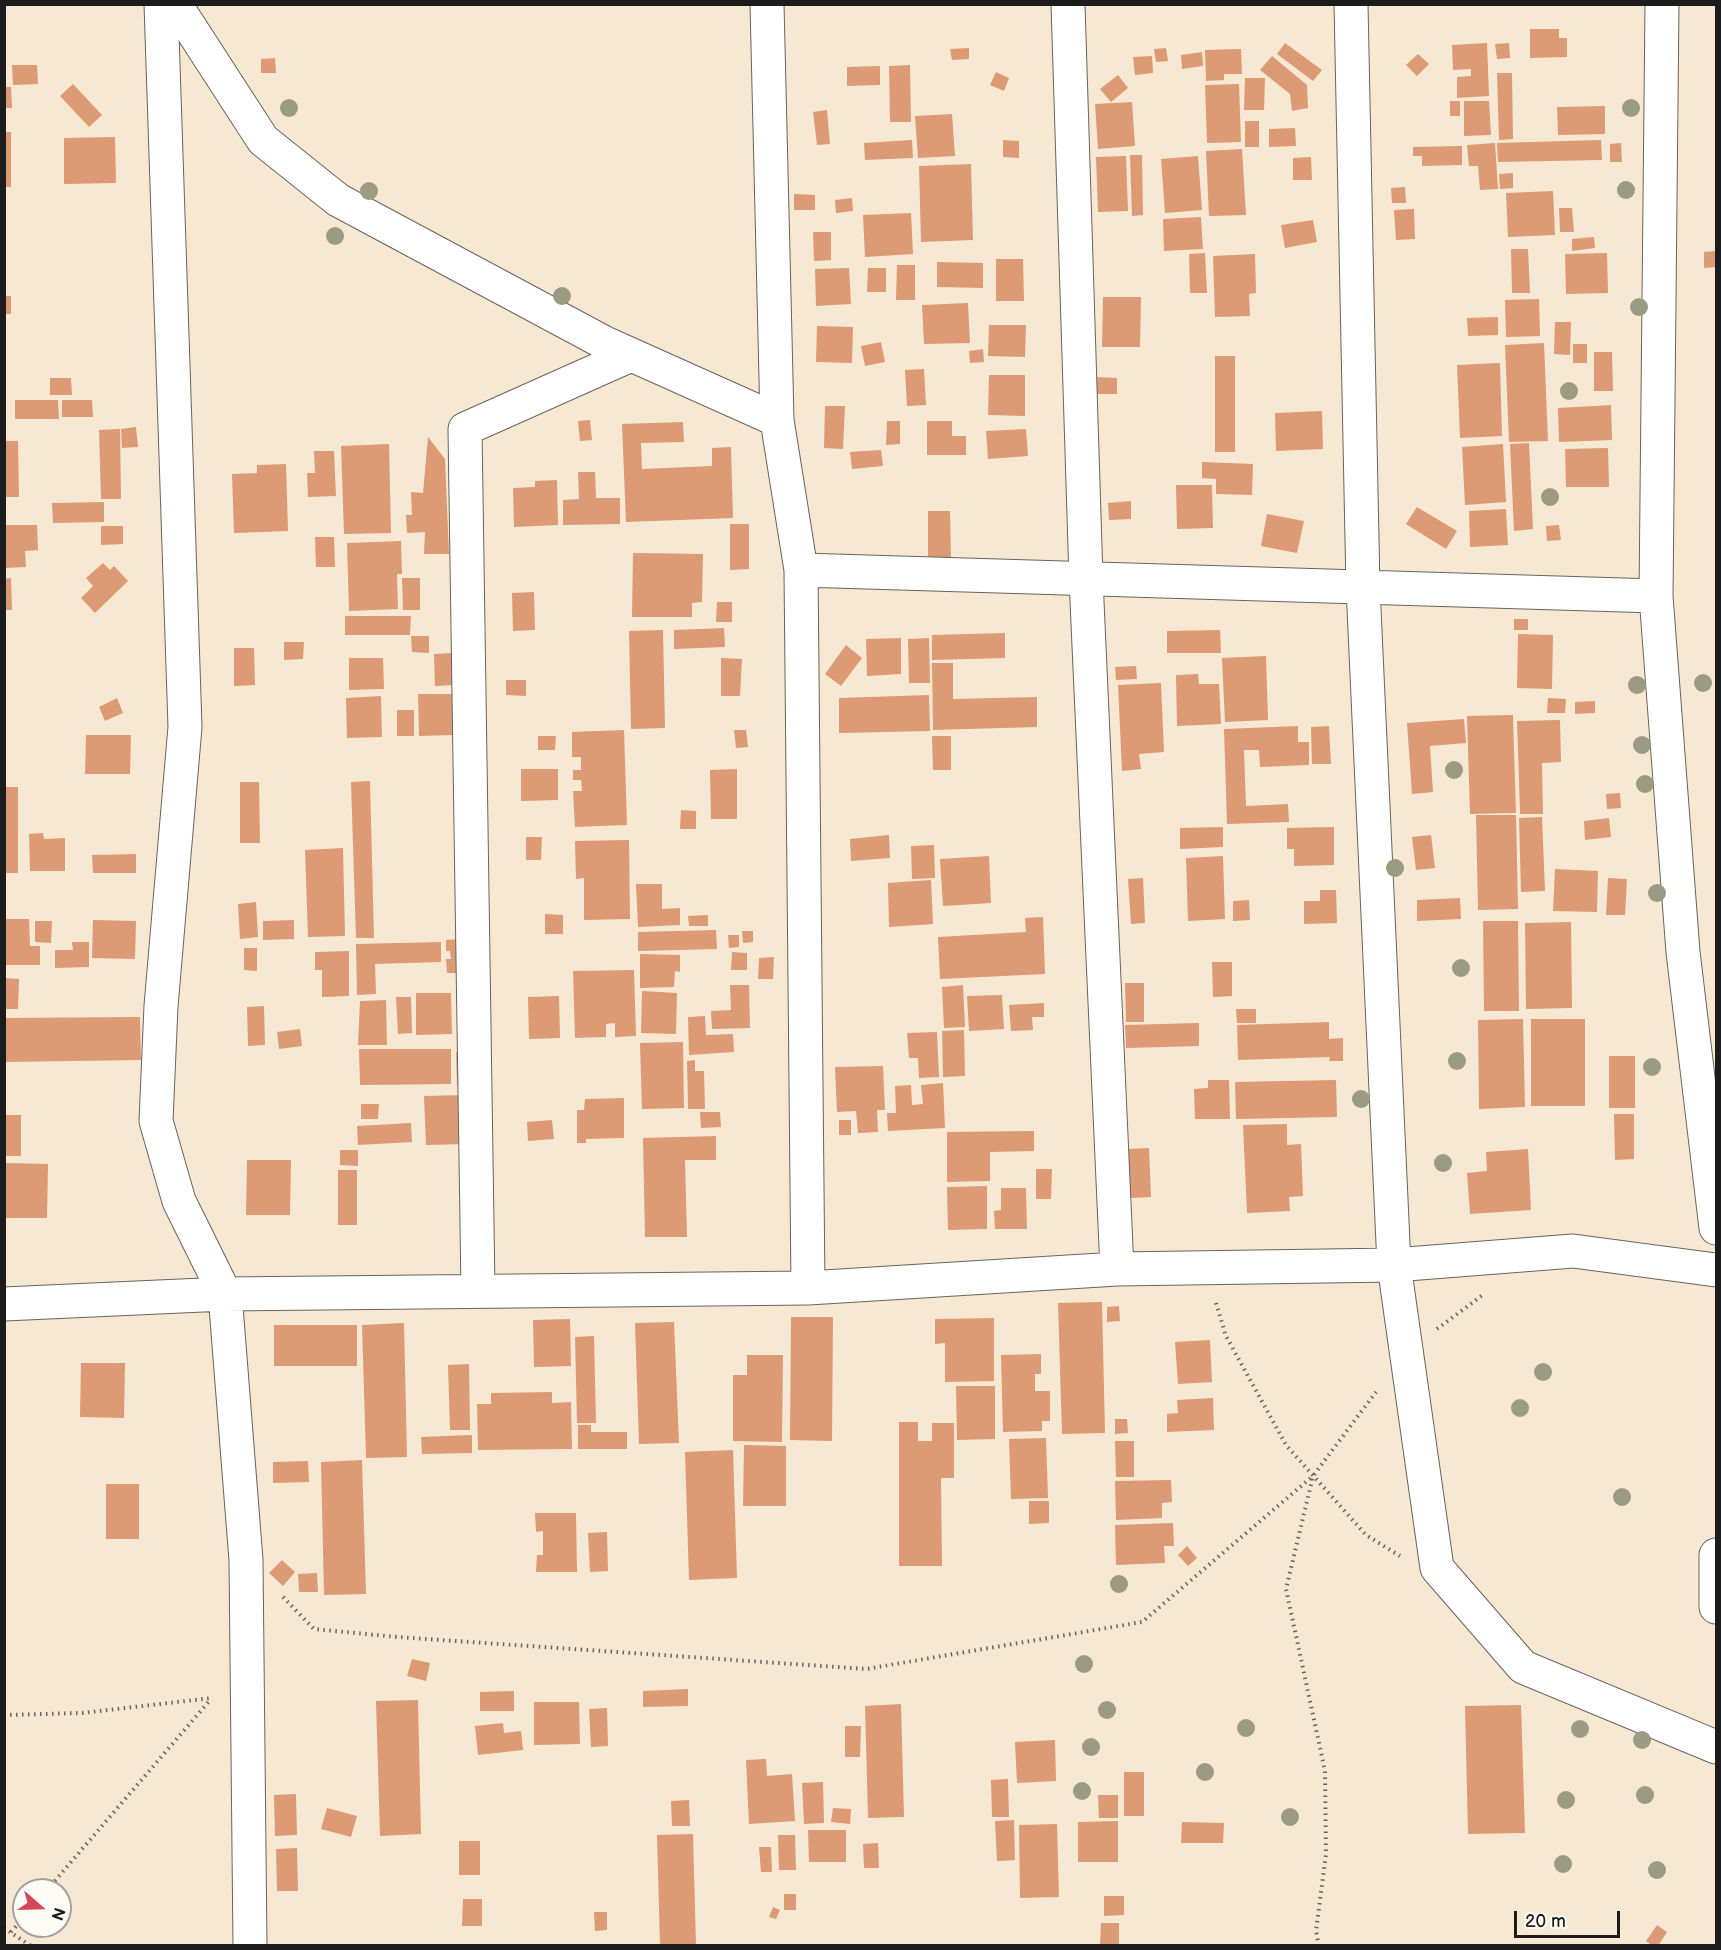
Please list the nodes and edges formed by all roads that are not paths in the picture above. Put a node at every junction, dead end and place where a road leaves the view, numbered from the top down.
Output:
1 (161, 4) edge
2 (175, 4) edge
3 (767, 4) edge
4 (1068, 4) edge
5 (1351, 4) edge
6 (1662, 4) edge
7 (631, 354) junction
8 (777, 420) junction
9 (801, 570) junction
10 (1086, 579) junction
11 (1363, 587) junction
12 (1656, 596) junction
13 (1716, 1228) edge
14 (1394, 1265) junction
15 (1117, 1269) junction
16 (1716, 1270) edge
17 (807, 1288) junction
18 (478, 1290) junction
19 (225, 1294) junction
20 (4, 1304) edge
21 (1716, 1555) edge
22 (1716, 1607) edge
23 (1716, 1748) edge
24 (250, 1946) edge

1 - 19 street
2 - 7 street
3 - 8 street
4 - 10 street
5 - 11 street
6 - 12 street
7 - 8 street
7 - 18 street
8 - 9 street
9 - 10 street
9 - 17 street
10 - 11 street
10 - 15 street
11 - 12 street
11 - 14 street
12 - 13 street
14 - 15 street
14 - 16 street
14 - 23 street
15 - 17 street
17 - 18 street
18 - 19 street
19 - 20 street
19 - 24 street
21 - 22 street

